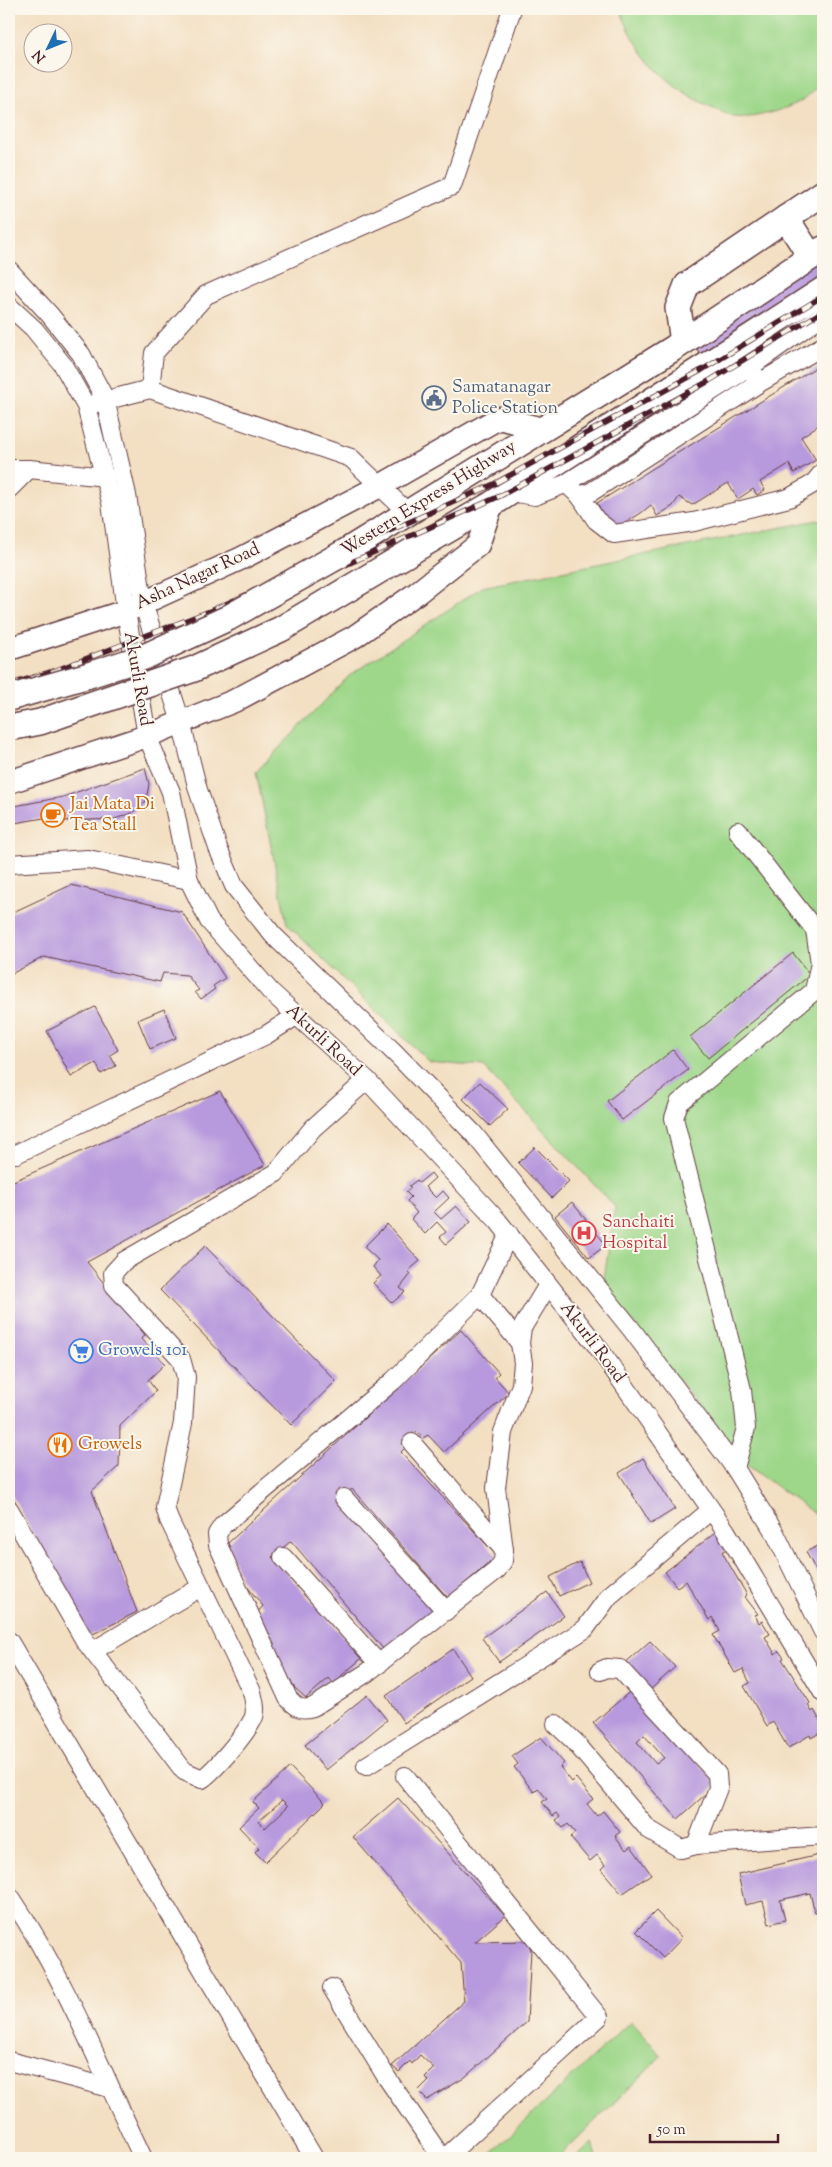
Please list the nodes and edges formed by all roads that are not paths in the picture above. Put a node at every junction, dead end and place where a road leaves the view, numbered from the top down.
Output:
1 (512, 9) edge
2 (823, 193) edge
3 (786, 218) junction
4 (817, 253) edge
5 (9, 270) edge
6 (823, 290) edge
7 (9, 306) edge
8 (823, 315) edge
9 (683, 342) junction
10 (823, 346) edge
11 (750, 367) junction
12 (759, 383) junction
13 (150, 389) junction
14 (105, 399) junction
15 (86, 406) junction
16 (542, 429) junction
17 (9, 469) edge
18 (29, 469) junction
19 (823, 472) edge
20 (558, 475) junction
21 (106, 477) junction
22 (380, 486) junction
23 (9, 489) edge
24 (580, 496) junction
25 (501, 498) junction
26 (408, 513) junction
27 (134, 607) junction
28 (9, 649) edge
29 (9, 698) edge
30 (181, 722) junction
31 (9, 728) edge
32 (148, 736) junction
33 (9, 782) edge
34 (738, 831) dead end
35 (9, 864) edge
36 (189, 880) junction
37 (296, 1016) junction
38 (367, 1080) junction
39 (16, 1154) dead end
40 (509, 1234) junction
41 (548, 1285) junction
42 (480, 1296) junction
43 (520, 1343) junction
44 (412, 1443) dead end
45 (735, 1468) junction
46 (344, 1498) dead end
47 (9, 1509) edge
48 (711, 1510) junction
49 (504, 1550) junction
50 (283, 1557) dead end
51 (201, 1588) junction
52 (446, 1611) junction
53 (823, 1632) edge
54 (9, 1640) edge
55 (93, 1651) junction
56 (379, 1664) junction
57 (600, 1671) dead end
58 (823, 1693) edge
59 (556, 1724) dead end
60 (366, 1766) dead end
61 (405, 1776) dead end
62 (823, 1836) edge
63 (696, 1846) junction
64 (9, 1897) edge
65 (332, 1988) dead end
66 (9, 2061) edge
67 (110, 2088) junction
68 (143, 2158) edge
69 (314, 2158) edge
70 (443, 2158) edge

1 - 13 street
2 - 3 highway
3 - 4 highway
3 - 9 highway
4 - 9 highway, Western Express Highway
5 - 14 street, Akurli Road
6 - 20 highway, Western Express Highway
7 - 15 street, Akurli Road
8 - 11 street
9 - 16 highway, Western Express Highway
10 - 12 street
11 - 12 street
11 - 20 street
12 - 24 street
13 - 14 street
13 - 22 street
14 - 15 street
14 - 27 street, Akurli Road
15 - 21 street, Akurli Road
16 - 22 main road, Asha Nagar Road
16 - 26 highway, Western Express Highway
17 - 18 street
18 - 21 street
18 - 23 street
19 - 24 street
20 - 24 street
20 - 25 highway, Western Express Highway
21 - 27 street, Akurli Road
22 - 26 street
22 - 27 main road, Asha Nagar Road
25 - 30 main road
25 - 31 highway, Western Express Highway, bridge
26 - 29 highway, Western Express Highway, bridge
27 - 28 main road, Asha Nagar Road
27 - 30 street, Akurli Road
27 - 32 street, Akurli Road
30 - 32 main road
30 - 45 street, Akurli Road
32 - 33 main road
32 - 36 street, Akurli Road
34 - 45 street
35 - 36 street
36 - 37 street, Akurli Road
37 - 38 street, Akurli Road
37 - 39 street
38 - 40 street, Akurli Road
38 - 51 street
40 - 41 street, Akurli Road
40 - 42 street
41 - 43 street
41 - 48 street, Akurli Road
42 - 43 street
42 - 56 street
43 - 49 street
44 - 49 street
45 - 53 street, Akurli Road
46 - 52 street
47 - 55 street
48 - 58 street, Akurli Road
48 - 60 street
49 - 52 street
50 - 56 street
51 - 55 street
51 - 55 street
52 - 56 street
54 - 69 street
57 - 63 street
59 - 63 street
61 - 70 street
62 - 63 street
64 - 67 street
65 - 70 street
66 - 67 street
67 - 68 street

